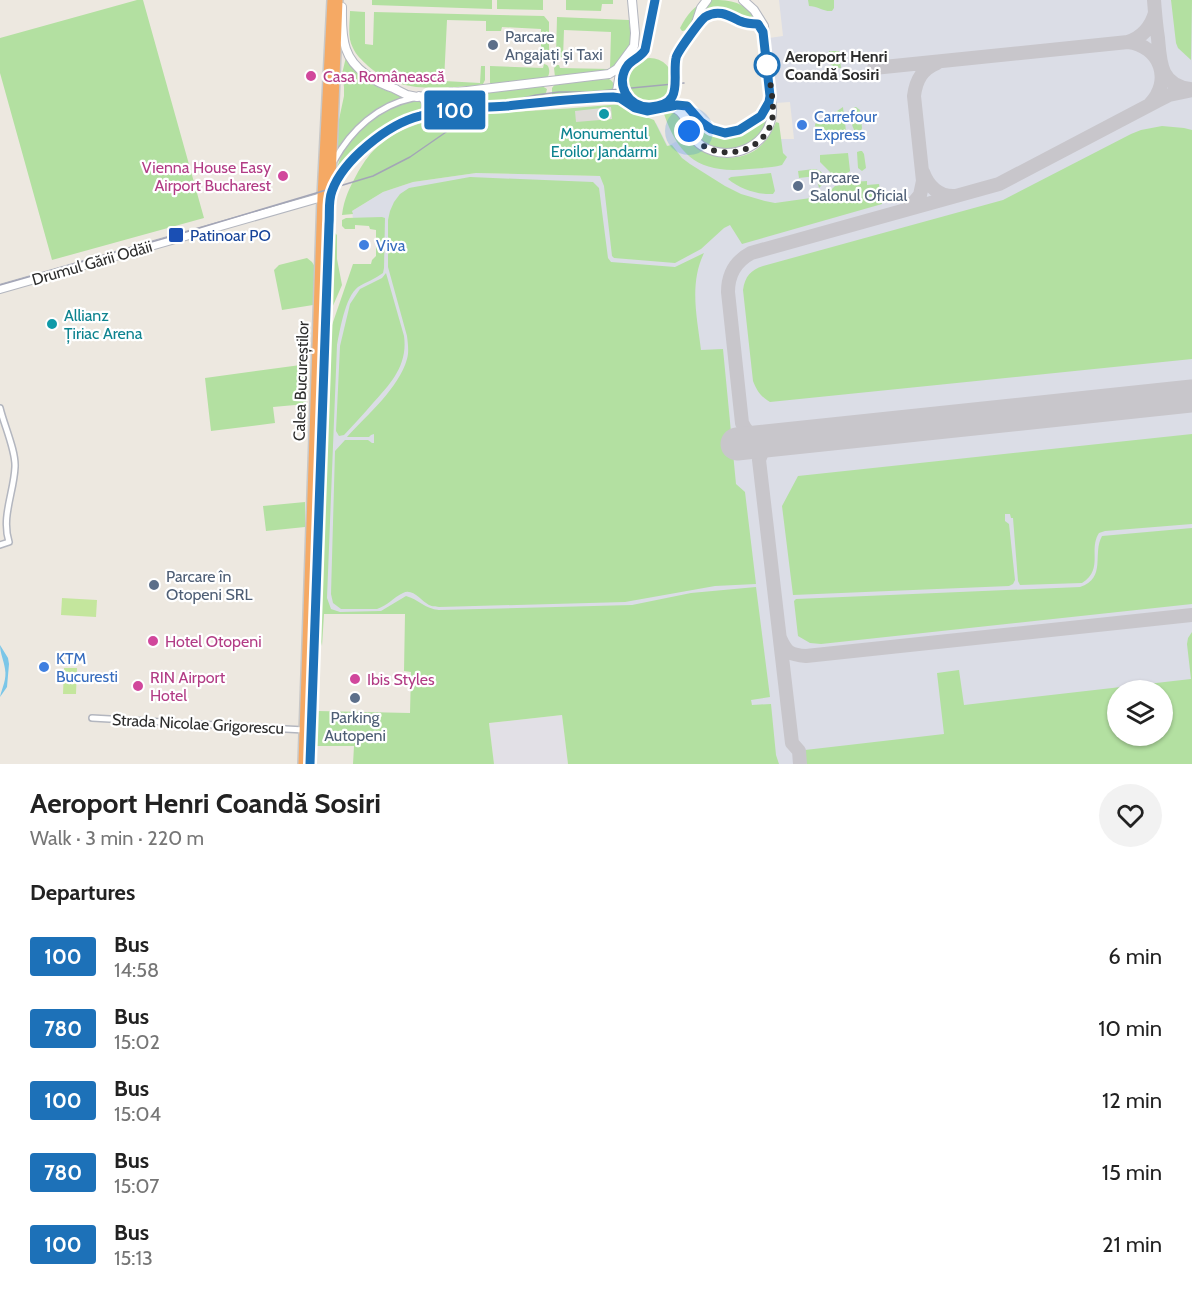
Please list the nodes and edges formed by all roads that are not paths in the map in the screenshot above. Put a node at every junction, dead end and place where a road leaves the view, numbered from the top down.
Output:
1 (326, 0) edge
2 (332, 0) edge
3 (632, 0) edge
4 (655, 0) edge
5 (707, 0) edge
6 (744, 1) edge
7 (341, 2) edge
8 (634, 14) junction
9 (652, 16) junction
10 (646, 42) junction
11 (332, 64) junction
12 (676, 74) dead end
13 (622, 79) tunnel mouth
14 (676, 87) dead end
15 (452, 92) junction
16 (624, 92) dead end
17 (421, 96) junction
18 (606, 97) junction
19 (452, 110) junction
20 (421, 115) junction
21 (332, 165) junction
22 (326, 196) junction
23 (0, 289) edge
24 (0, 408) edge
25 (0, 545) edge
26 (92, 718) dead end
27 (304, 730) junction
28 (303, 764) edge
29 (310, 764) edge

1 - 11 highway
2 - 11 highway, Calea Bucureștilor
3 - 8 street
4 - 9 street
5 - 12 street
6 - 18 street
7 - 11 highway
7 - 17 street
8 - 9 street
8 - 15 street
9 - 10 street
10 - 13 street
10 - 18 street
11 - 21 highway, Calea Bucureștilor
11 - 22 highway, Calea Bucureștilor
14 - 16 street
15 - 17 street
15 - 19 street
17 - 20 street
17 - 21 street
18 - 19 street
19 - 20 street
20 - 22 street
21 - 22 highway, Calea Bucureștilor
22 - 23 street, Drumul Gării Odăii
22 - 27 highway, Calea Bucureștilor
22 - 29 highway, Calea Bucureștilor
24 - 25 street
26 - 27 street, Strada Nicolae Grigorescu
27 - 28 highway, Calea Bucureștilor

